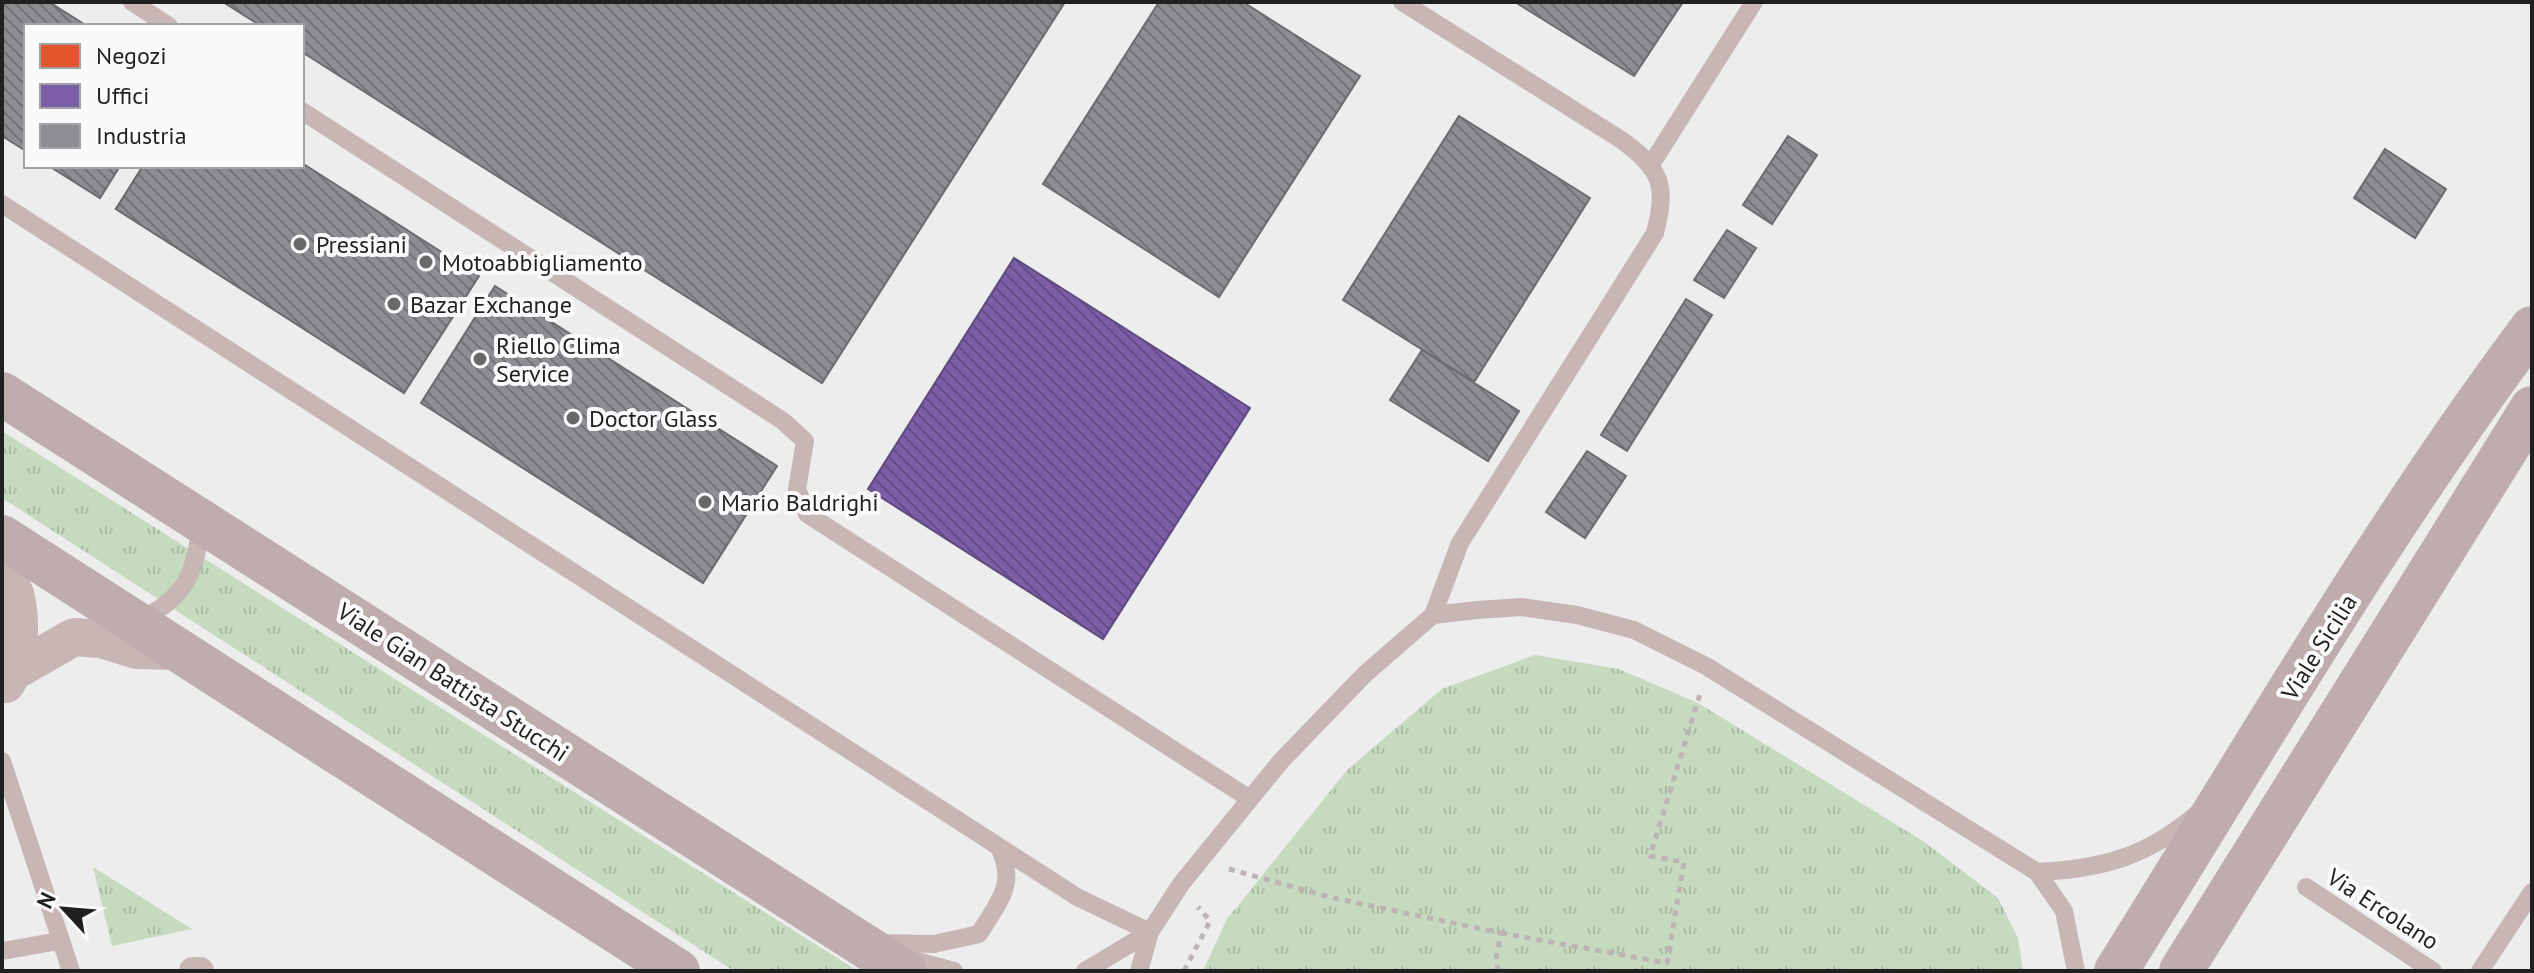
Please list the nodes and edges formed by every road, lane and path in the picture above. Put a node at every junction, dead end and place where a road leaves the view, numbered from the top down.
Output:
1 (132, 2) edge
2 (1402, 2) edge
3 (1754, 2) edge
4 (166, 24) edge
5 (304, 112) edge
6 (1652, 163) junction
7 (2, 204) edge
8 (2532, 328) edge
9 (2, 394) edge
10 (2532, 408) edge
11 (201, 521) junction
12 (2, 537) edge
13 (2, 571) edge
14 (1433, 615) junction
15 (135, 622) junction
16 (179, 651) junction
17 (1706, 666) junction
18 (8, 681) edge
19 (2, 761) edge
20 (2235, 779) junction
21 (1250, 799) junction
22 (998, 845) junction
23 (1203, 857) junction
24 (2037, 872) junction
25 (2306, 887) dead end
26 (1175, 892) junction
27 (2532, 892) edge
28 (1150, 932) junction
29 (1501, 933) junction
30 (59, 941) junction
31 (860, 943) junction
32 (2, 951) edge
33 (71, 971) edge
34 (193, 971) edge
35 (200, 971) edge
36 (678, 971) edge
37 (904, 971) edge
38 (954, 971) edge
39 (1085, 971) edge
40 (1139, 971) edge
41 (1184, 971) edge
42 (1498, 971) edge
43 (2076, 971) edge
44 (2116, 971) edge
45 (2181, 971) edge
46 (2433, 971) edge
47 (2480, 971) edge

1 - 4 lane
2 - 6 lane
3 - 6 lane
5 - 21 lane
6 - 14 lane
7 - 22 lane
8 - 20 main road, Viale Sicilia
9 - 11 main road, Viale Gian Battista Stucchi
10 - 45 main road
11 - 15 lane
11 - 31 main road, Viale Gian Battista Stucchi
12 - 15 main road
13 - 18 street
14 - 17 lane
14 - 21 lane
15 - 16 main road
16 - 18 street
16 - 36 main road
17 - 24 lane
17 - 29 path
19 - 30 lane
20 - 24 lane
20 - 44 main road, Viale Sicilia
21 - 23 lane
22 - 28 lane
22 - 31 lane
23 - 26 lane
23 - 29 path
24 - 43 lane
25 - 46 lane, Via Ercolano
26 - 28 lane
26 - 41 path
27 - 47 lane
28 - 39 lane
28 - 40 lane
29 - 42 path
30 - 32 lane
30 - 33 lane
31 - 37 main road, Viale Gian Battista Stucchi
31 - 38 lane
34 - 35 street

